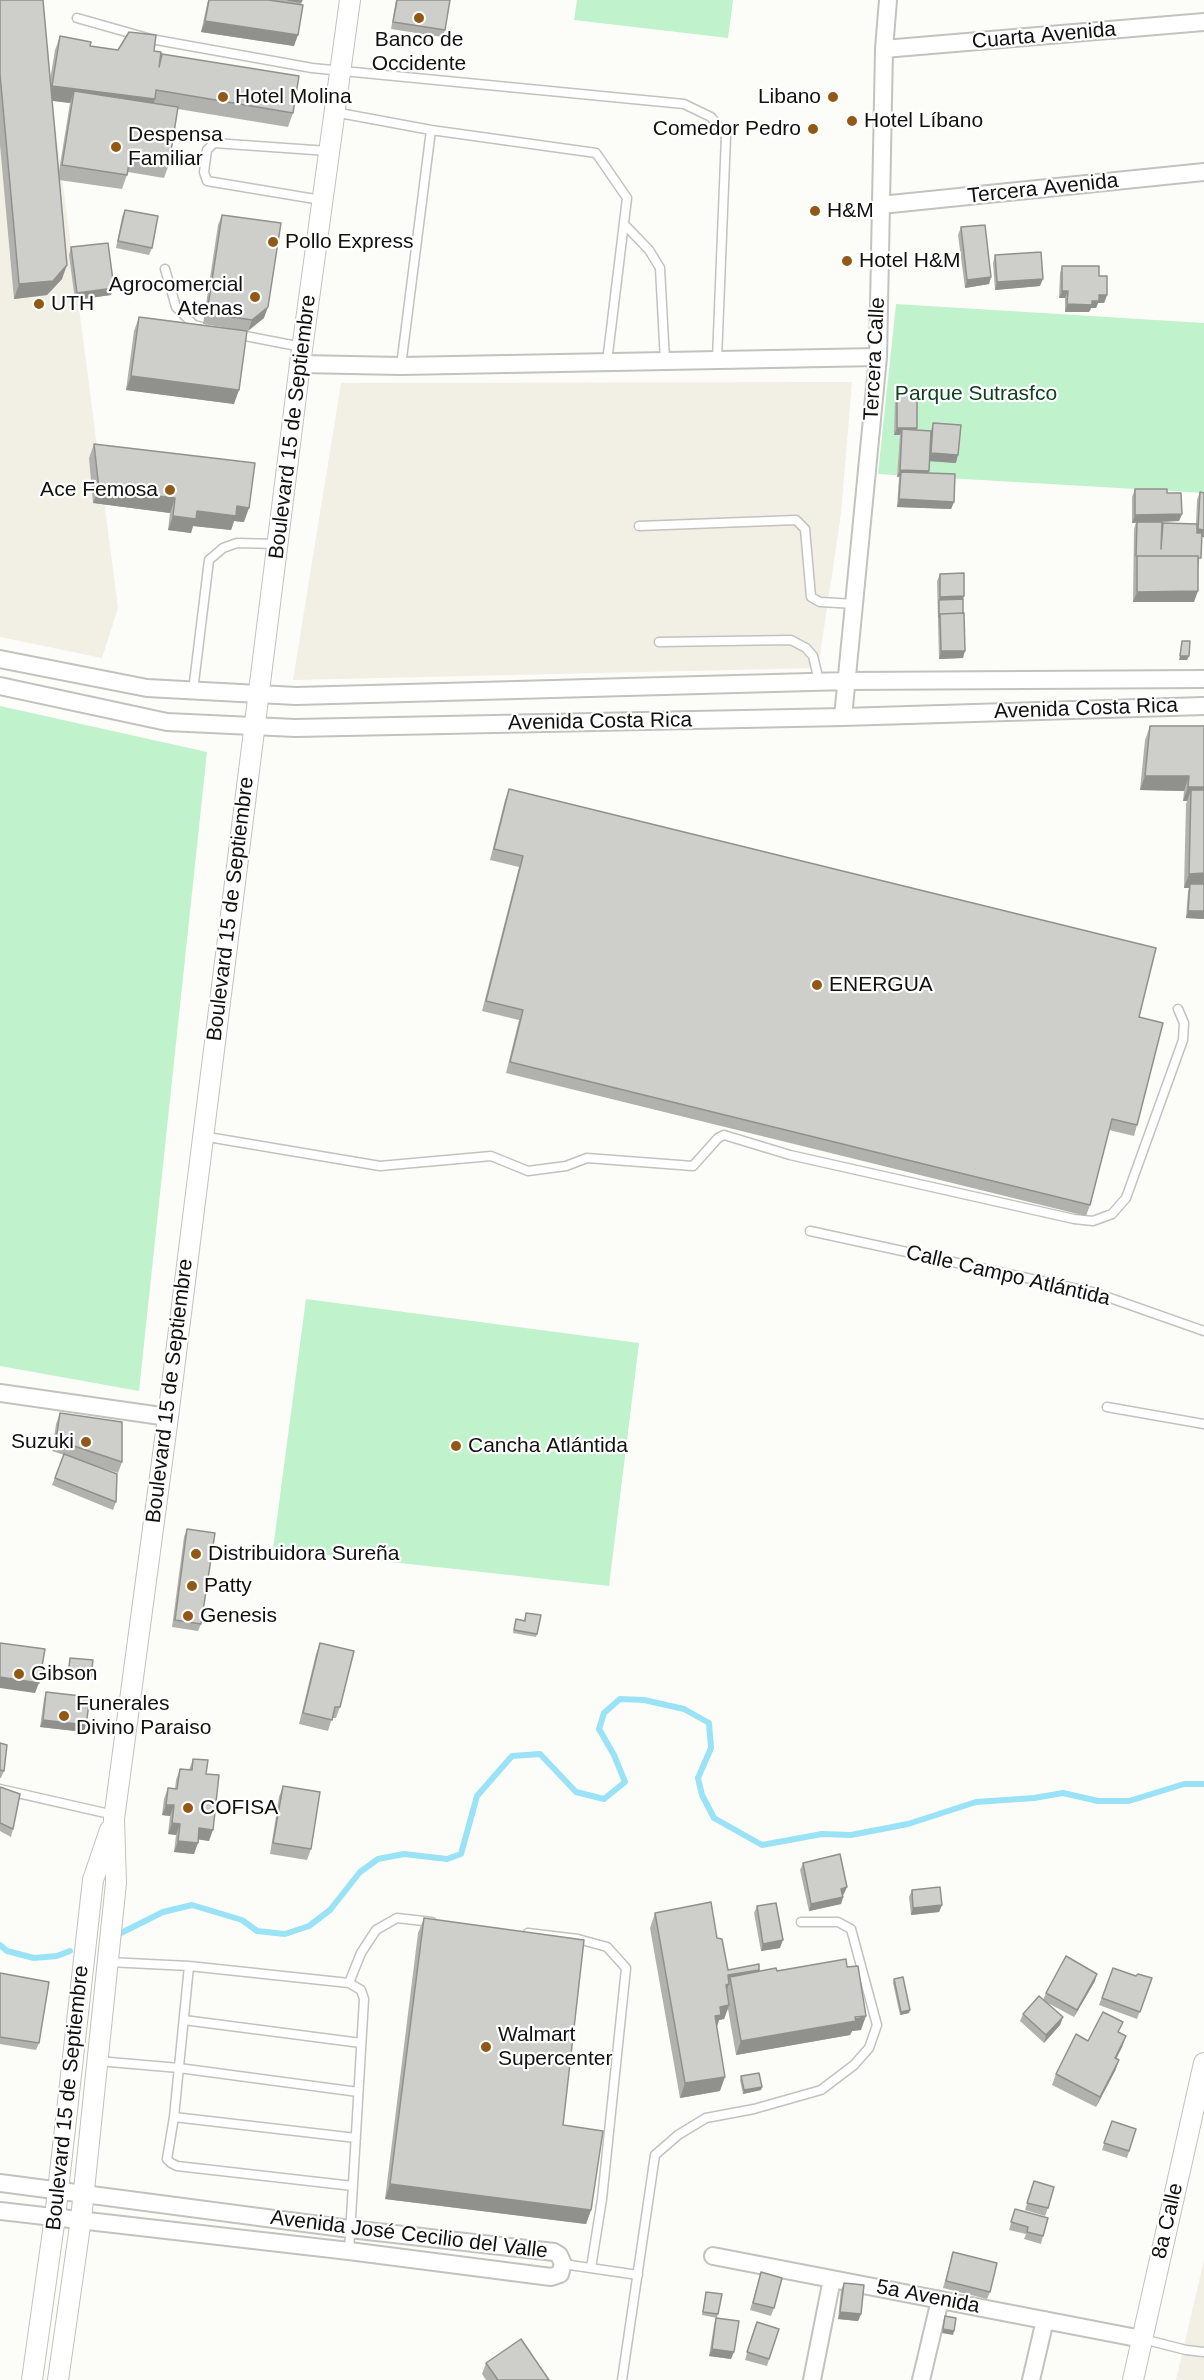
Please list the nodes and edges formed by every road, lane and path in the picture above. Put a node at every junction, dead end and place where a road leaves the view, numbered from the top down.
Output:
1 (350, 0) edge
2 (888, 0) edge
3 (77, 18) dead end
4 (1204, 22) edge
5 (884, 49) junction
6 (339, 71) junction
7 (334, 112) junction
8 (431, 130) junction
9 (329, 151) junction
10 (1204, 172) edge
11 (322, 200) junction
12 (881, 206) junction
13 (624, 224) junction
14 (165, 269) dead end
15 (216, 330) edge
16 (228, 333) edge
17 (302, 356) junction
18 (878, 357) junction
19 (717, 359) junction
20 (665, 361) junction
21 (607, 362) junction
22 (401, 366) junction
23 (639, 526) dead end
24 (278, 544) junction
25 (855, 604) junction
26 (659, 642) dead end
27 (0, 659) edge
28 (1204, 679) edge
29 (819, 681) junction
30 (847, 681) junction
31 (0, 686) edge
32 (193, 692) junction
33 (259, 694) junction
34 (1204, 706) edge
35 (843, 717) junction
36 (255, 727) junction
37 (1178, 1009) dead end
38 (202, 1136) junction
39 (810, 1231) dead end
40 (1204, 1331) edge
41 (0, 1393) edge
42 (1107, 1407) dead end
43 (168, 1417) junction
44 (1204, 1424) edge
45 (0, 1789) edge
46 (114, 1817) junction
47 (93, 1880) junction
48 (116, 1883) junction
49 (801, 1922) dead end
50 (443, 1923) edge
51 (522, 1932) edge
52 (108, 1962) junction
53 (189, 1966) junction
54 (349, 1983) junction
55 (184, 2020) junction
56 (361, 2043) junction
57 (97, 2061) junction
58 (1204, 2063) edge
59 (179, 2068) junction
60 (358, 2092) junction
61 (174, 2118) junction
62 (356, 2138) junction
63 (0, 2183) edge
64 (353, 2186) junction
65 (57, 2191) junction
66 (83, 2193) junction
67 (0, 2211) edge
68 (55, 2217) junction
69 (81, 2219) junction
70 (350, 2229) junction
71 (350, 2251) junction
72 (713, 2256) dead end
73 (563, 2264) junction
74 (591, 2268) junction
75 (638, 2275) junction
76 (832, 2279) junction
77 (940, 2300) junction
78 (1045, 2320) junction
79 (1142, 2339) junction
80 (1204, 2352) edge
81 (32, 2380) edge
82 (58, 2380) edge
83 (622, 2380) edge
84 (812, 2380) edge
85 (921, 2380) edge
86 (1031, 2380) edge
87 (1133, 2380) edge

1 - 6 street, Boulevard 15 de Septiembre
2 - 5 street, Tercera Calle
3 - 6 lane
4 - 5 street, Cuarta Avenida
5 - 12 street, Tercera Calle
6 - 7 street, Boulevard 15 de Septiembre
6 - 19 lane
7 - 8 lane
7 - 9 street, Boulevard 15 de Septiembre
8 - 13 lane
8 - 22 lane
9 - 11 street, Boulevard 15 de Septiembre
9 - 11 lane
10 - 12 street, Tercera Avenida
11 - 17 street, Boulevard 15 de Septiembre
12 - 18 street, Tercera Calle
13 - 20 lane
13 - 21 lane
14 - 15 lane
16 - 17 lane
17 - 22 street
17 - 24 street, Boulevard 15 de Septiembre
18 - 19 street
18 - 25 street, Tercera Calle
19 - 20 street
20 - 21 street
21 - 22 street
23 - 25 lane
24 - 32 lane
24 - 33 street, Boulevard 15 de Septiembre
25 - 30 street, Tercera Calle
26 - 29 lane
27 - 32 street, Avenida Costa Rica
28 - 30 street, Avenida Costa Rica
29 - 30 street, Avenida Costa Rica
29 - 33 street, Avenida Costa Rica
30 - 35 street, Tercera Calle
31 - 36 street, Avenida Costa Rica
32 - 33 street, Avenida Costa Rica
33 - 36 street, Boulevard 15 de Septiembre
34 - 35 street, Avenida Costa Rica
35 - 36 street, Avenida Costa Rica
36 - 38 street, Boulevard 15 de Septiembre
37 - 38 lane
38 - 43 street, Boulevard 15 de Septiembre
39 - 40 lane, Calle Campo Atlántida
41 - 43 street
42 - 44 lane
43 - 46 street, Boulevard 15 de Septiembre
45 - 46 lane
46 - 47 street, Boulevard 15 de Septiembre
46 - 48 street, Boulevard 15 de Septiembre
47 - 48 street
47 - 65 street, Boulevard 15 de Septiembre
48 - 52 street, Boulevard 15 de Septiembre
49 - 75 lane
50 - 54 lane
51 - 74 lane
52 - 53 lane
52 - 57 street, Boulevard 15 de Septiembre
53 - 54 lane
53 - 55 lane
54 - 56 lane
55 - 56 lane
55 - 59 lane
56 - 60 lane
57 - 59 lane
57 - 66 street, Boulevard 15 de Septiembre
58 - 79 street, 8a Calle
59 - 60 lane
59 - 61 lane
60 - 62 lane
61 - 62 lane
61 - 64 lane
62 - 64 lane
63 - 65 street, Avenida José Cecilio del Valle
64 - 70 lane
65 - 66 street, Avenida José Cecilio del Valle
65 - 68 street, Boulevard 15 de Septiembre
66 - 69 street, Boulevard 15 de Septiembre
66 - 70 street, Avenida José Cecilio del Valle
67 - 68 street, Avenida José Cecilio del Valle
68 - 69 street, Avenida José Cecilio del Valle
68 - 81 street, Boulevard 15 de Septiembre
69 - 71 street, Avenida José Cecilio del Valle
69 - 82 street, Boulevard 15 de Septiembre
70 - 71 lane
70 - 73 street, Avenida José Cecilio del Valle
71 - 73 street, Avenida José Cecilio del Valle
72 - 76 street, 5a Avenida
73 - 74 lane
74 - 75 lane
75 - 83 lane
76 - 77 street, 5a Avenida
76 - 84 street
77 - 78 street, 5a Avenida
77 - 85 street
78 - 79 street, 5a Avenida
78 - 86 street
79 - 80 lane
79 - 87 street, 8a Calle

